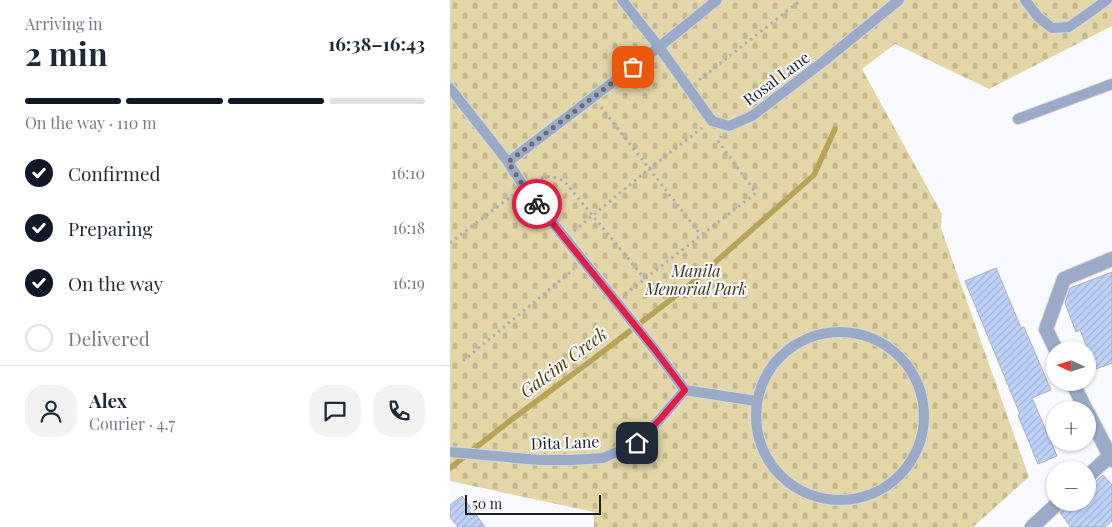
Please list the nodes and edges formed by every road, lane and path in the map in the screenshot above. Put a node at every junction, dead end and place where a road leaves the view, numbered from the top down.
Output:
1 (622, 0) edge
2 (717, 0) edge
3 (801, 0) edge
4 (899, 0) edge
5 (1025, 0) edge
6 (1106, 0) edge
7 (659, 47) junction
8 (1112, 84) edge
9 (450, 88) edge
10 (689, 88) junction
11 (593, 97) junction
12 (1018, 119) dead end
13 (712, 120) junction
14 (729, 126) junction
15 (508, 162) junction
16 (650, 168) junction
17 (524, 187) junction
18 (593, 216) junction
19 (701, 235) junction
20 (565, 239) junction
21 (450, 243) edge
22 (1112, 259) edge
23 (583, 261) junction
24 (645, 279) junction
25 (619, 305) junction
26 (1052, 341) edge
27 (463, 361) dead end
28 (685, 390) junction
29 (756, 401) junction
30 (1096, 428) edge
31 (450, 452) edge
32 (1111, 456) edge
33 (1096, 469) edge
34 (1049, 511) edge
35 (1032, 527) edge

1 - 7 lane
2 - 7 lane
3 - 10 path
4 - 14 lane, Rosal Lane
5 - 6 lane
7 - 10 lane
7 - 11 lane
8 - 12 lane
9 - 15 lane
10 - 13 lane
11 - 15 lane
11 - 16 path
13 - 14 lane
13 - 16 path
14 - 19 path
15 - 17 lane
16 - 18 path
16 - 19 path
17 - 18 path
17 - 20 lane
17 - 21 path
18 - 20 path
18 - 24 path
19 - 24 path
20 - 23 lane
22 - 26 street
23 - 25 lane
23 - 27 path
24 - 25 path
25 - 28 lane
28 - 29 lane
28 - 31 lane, Dita Lane
29 - 29 lane
30 - 32 street
32 - 33 street
34 - 35 street

